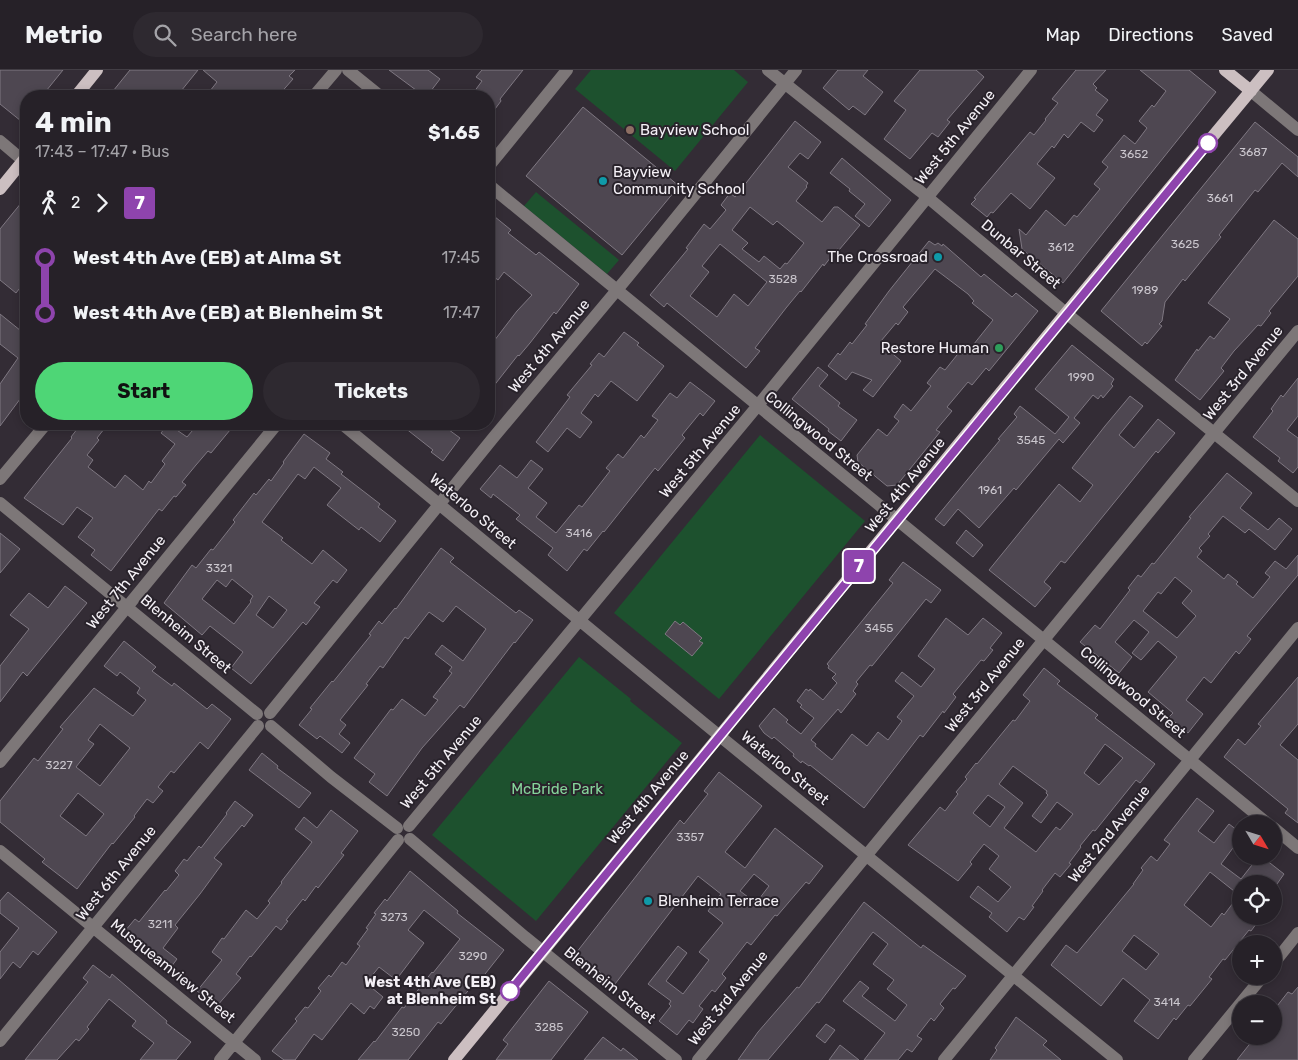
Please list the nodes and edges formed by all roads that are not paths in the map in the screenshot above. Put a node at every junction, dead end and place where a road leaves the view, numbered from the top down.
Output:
1 (98, 70) edge
2 (336, 70) edge
3 (348, 70) edge
4 (566, 70) edge
5 (768, 70) edge
6 (796, 70) edge
7 (1031, 70) edge
8 (1225, 70) edge
9 (1268, 70) edge
10 (785, 83) junction
11 (81, 90) edge
12 (319, 90) edge
13 (373, 90) edge
14 (1251, 91) junction
15 (1298, 130) edge
16 (0, 141) edge
17 (20, 156) edge
18 (495, 159) edge
19 (20, 166) edge
20 (0, 189) edge
21 (495, 190) edge
22 (927, 197) junction
23 (617, 291) junction
24 (1066, 313) junction
25 (1298, 331) edge
26 (757, 406) junction
27 (41, 430) edge
28 (272, 430) edge
29 (349, 430) edge
30 (1214, 434) junction
31 (0, 480) edge
32 (1298, 501) edge
33 (0, 503) edge
34 (439, 504) junction
35 (896, 521) junction
36 (127, 606) junction
37 (580, 621) junction
38 (1298, 628) edge
39 (1044, 640) junction
40 (264, 720) junction
41 (720, 736) junction
42 (1190, 760) junction
43 (0, 762) edge
44 (1257, 815) edge
45 (404, 833) junction
46 (1282, 835) edge
47 (1298, 848) edge
48 (0, 852) edge
49 (867, 856) junction
50 (93, 927) junction
51 (1298, 934) edge
52 (542, 951) junction
53 (1282, 953) edge
54 (1014, 976) junction
55 (1256, 985) edge
56 (0, 1041) edge
57 (234, 1042) junction
58 (220, 1060) edge
59 (255, 1060) edge
60 (454, 1060) edge
61 (676, 1060) edge
62 (698, 1060) edge
63 (944, 1060) edge
64 (1117, 1060) edge
65 (1194, 1060) edge

1 - 11 main road
2 - 12 street
3 - 13 street
4 - 18 street
5 - 10 street, Dunbar Street
6 - 10 street, West 6th Avenue
7 - 22 street, West 5th Avenue
8 - 14 main road
9 - 14 main road, West 4th Avenue
10 - 22 street, Dunbar Street
10 - 23 street, West 6th Avenue
14 - 15 street
14 - 24 main road, West 4th Avenue
16 - 17 street
19 - 20 main road
21 - 23 street, Collingwood Street
22 - 24 street, Dunbar Street
22 - 26 street, West 5th Avenue
23 - 26 street, Collingwood Street
23 - 34 street, West 6th Avenue
24 - 30 street, Dunbar Street
24 - 35 main road, West 4th Avenue
25 - 30 street, West 3rd Avenue
26 - 35 street, Collingwood Street
26 - 37 street, West 5th Avenue
27 - 31 street
28 - 36 street, West 7th Avenue
29 - 34 street, Waterloo Street
30 - 32 street, Dunbar Street
30 - 39 street, West 3rd Avenue
33 - 36 street, Blenheim Street
34 - 37 street, Waterloo Street
34 - 40 street, West 6th Avenue
35 - 39 street, Collingwood Street
35 - 41 main road, West 4th Avenue
36 - 40 street, Blenheim Street
36 - 43 street, West 7th Avenue
37 - 41 street, Waterloo Street
37 - 45 street, West 5th Avenue
38 - 42 street, West 2nd Avenue
39 - 42 street, Collingwood Street
39 - 49 street, West 3rd Avenue
40 - 45 street, Blenheim Street
40 - 50 street, West 6th Avenue
41 - 49 street, Waterloo Street
41 - 52 main road, West 4th Avenue
42 - 44 street, Collingwood Street
42 - 54 street, West 2nd Avenue
45 - 52 street, Blenheim Street
45 - 57 street, West 5th Avenue
46 - 47 street
48 - 50 street, Musqueamview Street
49 - 54 street, Waterloo Street
49 - 62 street, West 3rd Avenue
50 - 56 street, West 6th Avenue
50 - 57 street, Musqueamview Street
51 - 53 street
52 - 60 main road, West 4th Avenue
52 - 61 street, Blenheim Street
54 - 63 street, West 2nd Avenue
54 - 64 street, Waterloo Street
55 - 65 street
57 - 58 street, West 5th Avenue
57 - 59 street, Musqueamview Street

